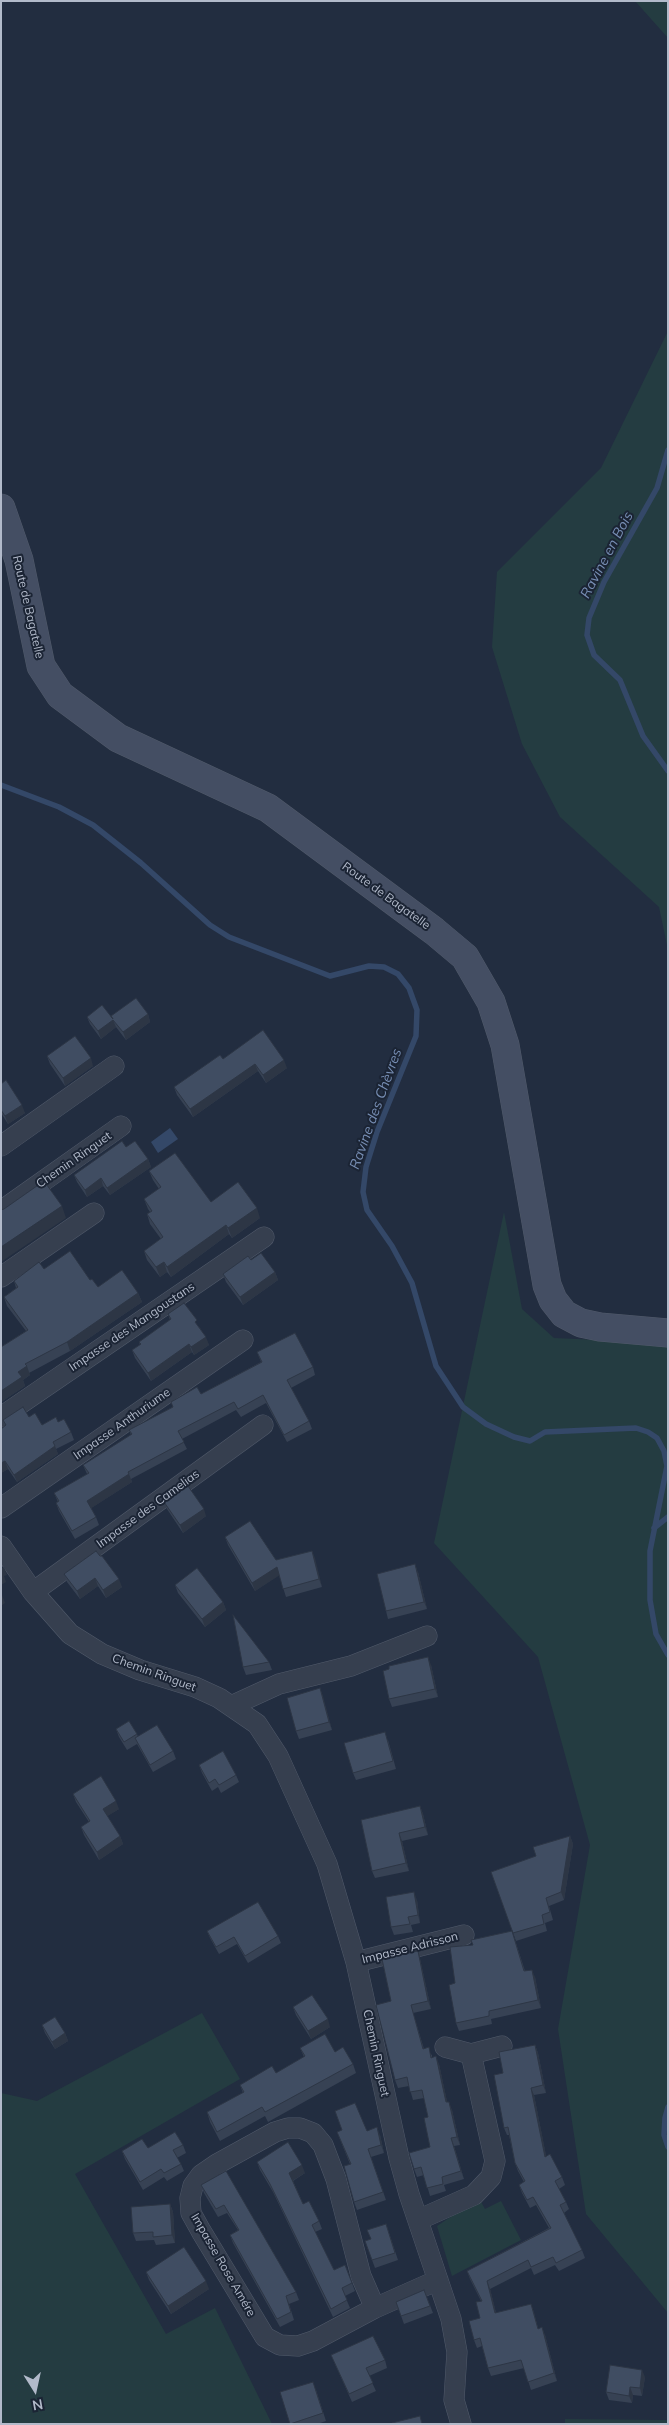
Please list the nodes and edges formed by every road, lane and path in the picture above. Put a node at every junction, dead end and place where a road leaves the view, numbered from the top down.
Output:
1 (1, 508) edge
2 (114, 1066) dead end
3 (121, 1126) dead end
4 (1, 1146) edge
5 (1, 1211) edge
6 (94, 1213) dead end
7 (264, 1237) dead end
8 (1, 1277) edge
9 (668, 1333) edge
10 (243, 1340) dead end
11 (1, 1418) edge
12 (262, 1425) dead end
13 (1, 1508) edge
14 (1, 1546) edge
15 (33, 1592) junction
16 (427, 1636) dead end
17 (231, 1706) junction
18 (464, 1935) dead end
19 (356, 1962) junction
20 (502, 2046) dead end
21 (445, 2047) dead end
22 (471, 2054) junction
23 (418, 2220) junction
24 (438, 2280) junction
25 (375, 2308) junction
26 (461, 2424) edge

1 - 9 main road, Route de Bagatelle
2 - 4 street
3 - 5 street, Chemin Ringuet
6 - 8 street
7 - 11 street, Impasse des Mangoustans
10 - 13 street, Impasse Anthuriume
12 - 15 street, Impasse des Camelias
14 - 15 street, Chemin Ringuet
15 - 17 street, Chemin Ringuet
16 - 17 street
17 - 19 street, Chemin Ringuet
18 - 19 street, Impasse Adrisson
19 - 23 street, Chemin Ringuet
20 - 22 street
21 - 22 street
22 - 23 street
23 - 24 street, Chemin Ringuet
24 - 25 street, Impasse Rose Amére
24 - 26 street, Chemin Ringuet
25 - 25 street, Impasse Rose Amére

